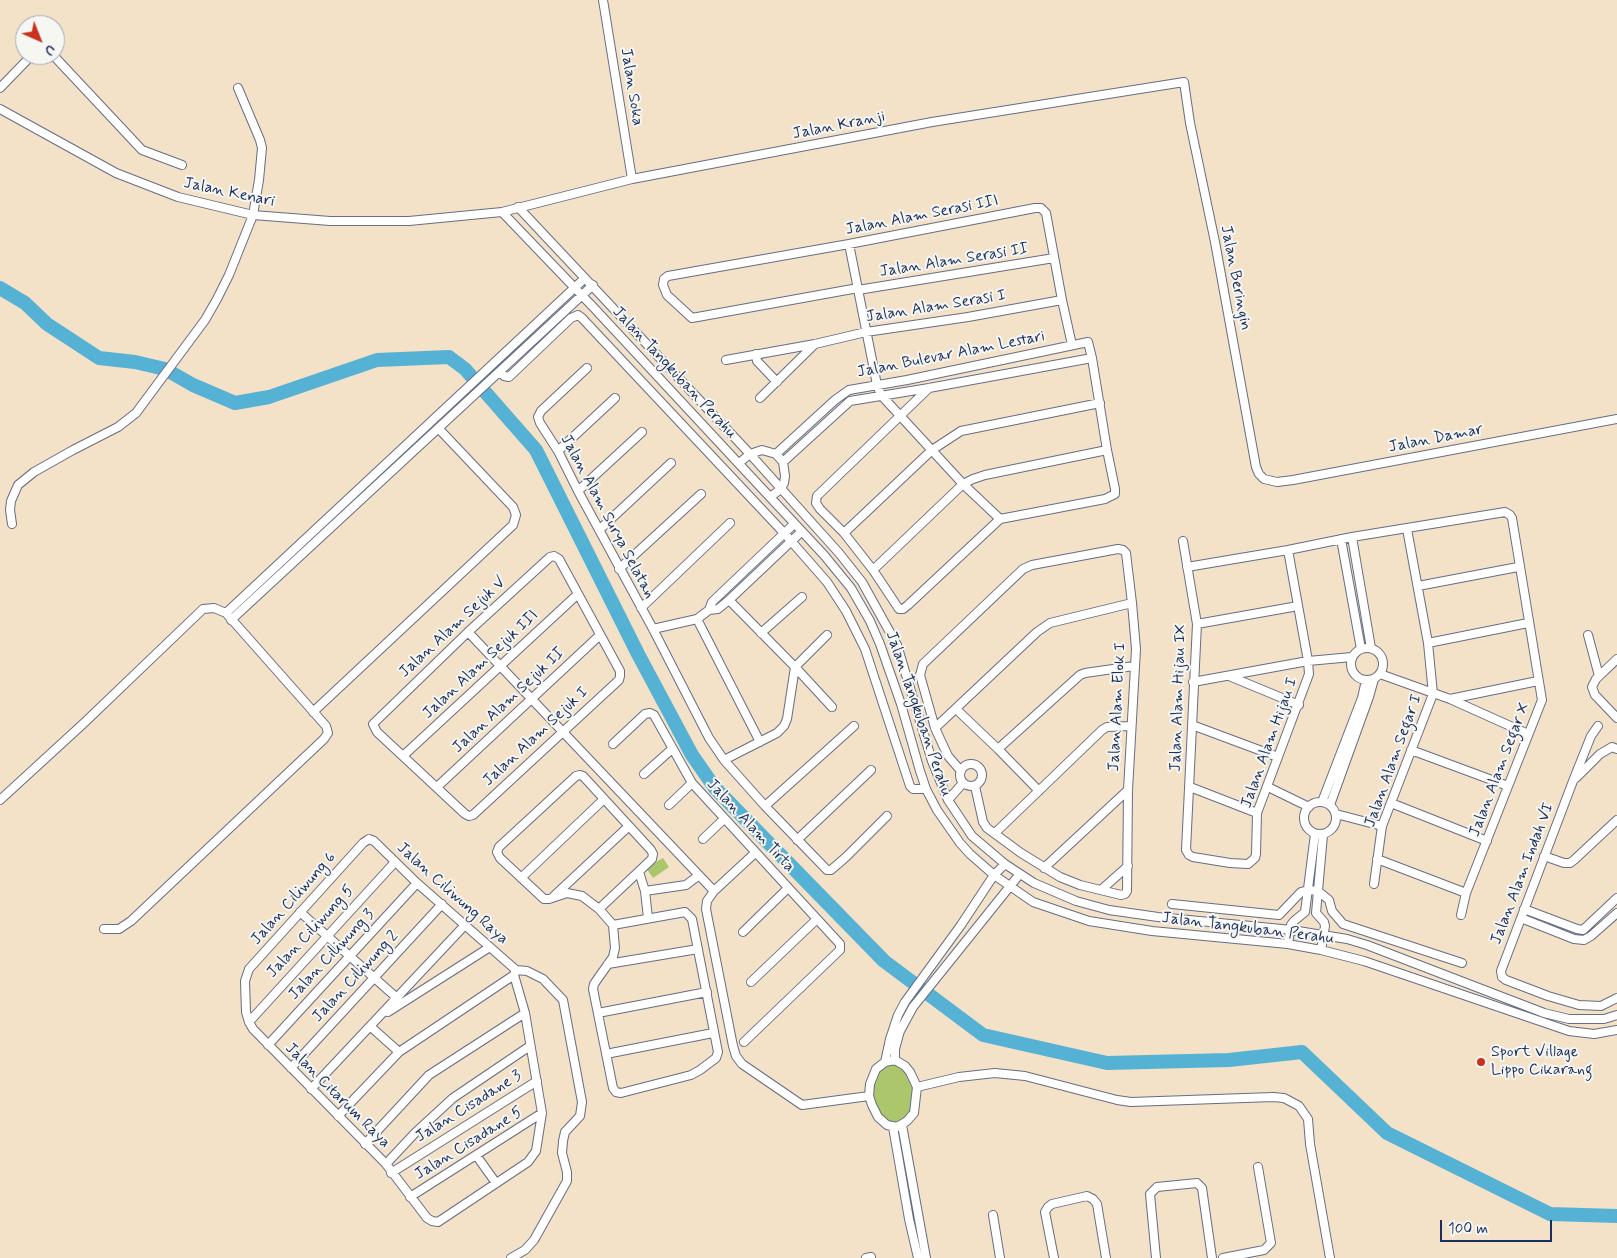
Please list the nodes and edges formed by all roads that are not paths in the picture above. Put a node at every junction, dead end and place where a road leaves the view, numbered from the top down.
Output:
1 (603, 0) edge
2 (22, 65) edge
3 (62, 65) edge
4 (1184, 82) joint
5 (0, 88) edge
6 (238, 88) dead end
7 (0, 109) edge
8 (182, 165) dead end
9 (632, 178) junction
10 (518, 207) junction
11 (502, 212) junction
12 (253, 216) junction
13 (849, 244) junction
14 (1054, 258) junction
15 (585, 278) junction
16 (593, 286) junction
17 (574, 287) junction
18 (858, 289) junction
19 (582, 296) junction
20 (1062, 300) junction
21 (692, 318) joint
22 (866, 332) junction
23 (815, 344) junction
24 (1072, 345) junction
25 (756, 354) junction
26 (1092, 358) junction
27 (726, 360) dead end
28 (644, 361) junction
29 (587, 368) dead end
30 (500, 372) junction
31 (660, 378) junction
32 (642, 380) junction
33 (777, 382) junction
34 (877, 386) junction
35 (929, 388) junction
36 (881, 395) junction
37 (615, 398) dead end
38 (760, 398) dead end
39 (1100, 403) junction
40 (901, 416) junction
41 (1617, 419) edge
42 (439, 428) junction
43 (642, 432) dead end
44 (932, 450) junction
45 (1107, 450) junction
46 (558, 451) junction
47 (779, 452) junction
48 (750, 454) junction
49 (786, 460) junction
50 (739, 463) junction
51 (671, 464) dead end
52 (1262, 477) joint
53 (964, 484) junction
54 (781, 488) junction
55 (578, 491) junction
56 (701, 494) dead end
57 (770, 497) junction
58 (1000, 519) junction
59 (730, 523) dead end
60 (12, 524) dead end
61 (794, 524) junction
62 (1407, 529) junction
63 (599, 530) junction
64 (801, 532) junction
65 (784, 533) junction
66 (844, 534) junction
67 (1352, 537) junction
68 (1341, 539) junction
69 (791, 541) junction
70 (1183, 541) dead end
71 (1288, 550) junction
72 (759, 557) junction
73 (766, 565) junction
74 (1187, 567) junction
75 (1518, 567) junction
76 (619, 569) junction
77 (873, 570) junction
78 (1418, 586) junction
79 (578, 594) junction
80 (802, 597) dead end
81 (729, 600) junction
82 (1132, 603) junction
83 (1298, 606) junction
84 (641, 608) junction
85 (709, 610) junction
86 (226, 613) junction
87 (697, 619) junction
88 (231, 620) junction
89 (1528, 623) junction
90 (1197, 624) junction
91 (653, 629) junction
92 (468, 632) junction
93 (761, 632) junction
94 (600, 635) junction
95 (1588, 635) dead end
96 (827, 636) dead end
97 (1428, 643) junction
98 (880, 644) junction
99 (1371, 648) junction
100 (865, 649) junction
101 (1361, 649) junction
102 (1352, 657) junction
103 (1617, 659) edge
104 (1308, 661) junction
105 (500, 666) junction
106 (1134, 666) junction
107 (796, 667) junction
108 (1230, 676) junction
109 (1377, 676) junction
110 (1599, 676) junction
111 (1366, 680) junction
112 (1538, 680) junction
113 (1193, 682) junction
114 (1433, 694) junction
115 (532, 699) junction
116 (914, 699) junction
117 (1450, 700) junction
118 (901, 704) junction
119 (1299, 705) junction
120 (832, 707) dead end
121 (956, 709) junction
122 (313, 712) junction
123 (1617, 718) edge
124 (1192, 725) junction
125 (854, 726) dead end
126 (1132, 726) junction
127 (1598, 726) dead end
128 (935, 728) junction
129 (563, 731) junction
130 (1528, 734) junction
131 (760, 742) junction
132 (613, 744) dead end
133 (998, 748) junction
134 (1615, 748) edge
135 (672, 749) junction
136 (1411, 750) junction
137 (403, 756) junction
138 (1278, 757) junction
139 (724, 760) junction
140 (871, 770) dead end
141 (961, 771) junction
142 (644, 774) dead end
143 (1573, 781) junction
144 (963, 783) junction
145 (692, 784) junction
146 (975, 786) junction
147 (1508, 786) junction
148 (437, 787) junction
149 (1190, 787) junction
150 (1268, 787) junction
151 (926, 789) junction
152 (1128, 790) junction
153 (1039, 791) junction
154 (604, 799) junction
155 (0, 800) edge
156 (948, 800) junction
157 (1391, 803) junction
158 (1326, 804) junction
159 (669, 805) dead end
160 (765, 806) junction
161 (1309, 806) junction
162 (1257, 813) junction
163 (1336, 814) junction
164 (887, 816) dead end
165 (724, 819) junction
166 (1617, 820) edge
167 (629, 826) junction
168 (1382, 826) junction
169 (995, 833) junction
170 (1319, 834) junction
171 (369, 839) joint
172 (703, 839) dead end
173 (797, 840) junction
174 (1487, 841) junction
175 (754, 853) junction
176 (1544, 856) junction
177 (1255, 858) joint
178 (1377, 859) junction
179 (395, 862) junction
180 (1005, 864) junction
181 (1128, 866) junction
182 (1044, 868) junction
183 (639, 872) junction
184 (994, 875) junction
185 (1019, 875) junction
186 (698, 876) junction
187 (521, 878) junction
188 (417, 883) junction
189 (1374, 884) dead end
190 (1010, 886) junction
191 (788, 888) junction
192 (1101, 890) junction
193 (1308, 890) junction
194 (645, 891) junction
195 (714, 891) junction
196 (1318, 891) junction
197 (1466, 892) junction
198 (553, 897) junction
199 (1617, 898) edge
200 (442, 904) junction
201 (1172, 904) dead end
202 (599, 909) junction
203 (1524, 909) junction
204 (300, 912) junction
205 (1305, 912) junction
206 (1316, 913) junction
207 (1617, 914) edge
208 (1461, 915) dead end
209 (1158, 917) junction
210 (648, 918) junction
211 (1521, 918) junction
212 (817, 919) junction
213 (465, 925) junction
214 (613, 925) junction
215 (961, 925) junction
216 (104, 928) dead end
217 (1290, 930) junction
218 (1583, 930) junction
219 (1153, 931) junction
220 (743, 932) dead end
221 (973, 932) junction
222 (327, 936) junction
223 (1324, 936) junction
224 (1584, 940) junction
225 (1288, 944) junction
226 (490, 947) junction
227 (698, 949) junction
228 (1321, 950) junction
229 (350, 956) junction
230 (1462, 963) dead end
231 (608, 964) junction
232 (515, 972) junction
233 (374, 978) junction
234 (751, 982) dead end
235 (707, 992) junction
236 (397, 998) junction
237 (1617, 998) edge
238 (525, 1013) junction
239 (598, 1013) junction
240 (1617, 1014) edge
241 (381, 1017) junction
242 (248, 1022) junction
243 (372, 1027) junction
244 (1617, 1030) edge
245 (713, 1033) junction
246 (744, 1042) dead end
247 (268, 1045) junction
248 (530, 1046) junction
249 (398, 1052) junction
250 (606, 1054) junction
251 (895, 1060) junction
252 (885, 1062) junction
253 (290, 1068) junction
254 (537, 1081) junction
255 (917, 1087) junction
256 (311, 1089) junction
257 (869, 1096) junction
258 (542, 1113) junction
259 (338, 1116) junction
260 (902, 1125) junction
261 (893, 1127) junction
262 (364, 1144) junction
263 (476, 1155) junction
264 (386, 1164) junction
265 (1258, 1167) dead end
266 (391, 1173) junction
267 (496, 1183) junction
268 (410, 1197) junction
269 (993, 1216) dead end
270 (511, 1258) edge
271 (918, 1258) edge
272 (926, 1258) edge
273 (1000, 1258) edge
274 (1054, 1258) edge
275 (1106, 1258) edge
276 (1156, 1258) edge
277 (1212, 1258) edge
278 (1223, 1258) edge
279 (1330, 1258) edge

1 - 9 street, Jalan Soka
2 - 5 street
3 - 8 street
4 - 9 street, Jalan Kranji
4 - 52 street, Jalan Beringin
6 - 12 street
7 - 12 street, Jalan Kenari
9 - 10 street, Jalan Kranji
10 - 11 street, Jalan Kranji
10 - 15 street, Jalan Tangkuban Perahu
11 - 12 street, Jalan Kenari
11 - 17 street, Jalan Tangkuban Perahu
12 - 60 street
13 - 14 street, Jalan Alam Serasi III
13 - 18 street
13 - 21 street, Jalan Alam Serasi III
14 - 18 street, Jalan Alam Serasi II
14 - 20 street, Jalan Alam Serasi III
15 - 16 street, Jalan Tangkuban Perahu
15 - 17 street
16 - 19 street
16 - 48 street, Jalan Tangkuban Perahu
17 - 19 street, Jalan Tangkuban Perahu
17 - 86 street
18 - 21 street, Jalan Alam Serasi II
18 - 22 street
19 - 28 street, Jalan Tangkuban Perahu
19 - 30 street
20 - 22 street, Jalan Alam Serasi I
20 - 24 street, Jalan Alam Serasi III
22 - 23 street, Jalan Alam Serasi I
22 - 34 street
23 - 25 street, Jalan Alam Serasi I
23 - 33 street
24 - 26 street, Jalan Bulevar Alam Lestari
24 - 34 street, Jalan Bulevar Alam Lestari
25 - 27 street, Jalan Alam Serasi I
25 - 33 street
26 - 35 street, Jalan Bulevar Alam Lestari
26 - 39 street
28 - 31 street, Jalan Tangkuban Perahu
28 - 32 street
29 - 46 street, Jalan Alam Surya Selatan
30 - 32 street
30 - 42 street
31 - 32 street
31 - 50 street, Jalan Tangkuban Perahu
32 - 65 street
33 - 38 street
34 - 36 street
34 - 47 street, Jalan Bulevar Alam Lestari
35 - 36 street, Jalan Bulevar Alam Lestari
35 - 40 street
36 - 40 street
36 - 49 street, Jalan Bulevar Alam Lestari
37 - 46 street
39 - 44 street
39 - 45 street
40 - 44 street
40 - 66 street
41 - 52 street, Jalan Damar
42 - 88 street
42 - 122 street
43 - 55 street
44 - 53 street
44 - 66 street
45 - 53 street
45 - 58 street
46 - 55 street, Jalan Alam Surya Selatan
47 - 48 street
47 - 49 street
48 - 50 street
48 - 54 street, Jalan Tangkuban Perahu
49 - 54 street
50 - 57 street, Jalan Tangkuban Perahu
51 - 63 street
53 - 58 street
53 - 77 street
54 - 57 street
54 - 116 street, Jalan Tangkuban Perahu
55 - 63 street, Jalan Alam Surya Selatan
56 - 76 street
57 - 61 street, Jalan Tangkuban Perahu
58 - 77 street
59 - 84 street
61 - 64 street, Jalan Tangkuban Perahu
61 - 65 street
62 - 67 street
62 - 75 street, Jalan Alam Segar X
62 - 78 street, Jalan Alam Segar I
63 - 76 street, Jalan Alam Surya Selatan
64 - 69 street
64 - 98 street, Jalan Tangkuban Perahu
65 - 69 street
65 - 72 street
66 - 77 street
67 - 68 street
67 - 99 street
68 - 71 street
68 - 101 street
69 - 73 street
69 - 100 street
70 - 74 street, Jalan Alam Hijau IX
71 - 74 street
71 - 83 street, Jalan Alam Hijau I
72 - 73 street
72 - 85 street
73 - 81 street
74 - 90 street, Jalan Alam Hijau IX
75 - 78 street
75 - 89 street, Jalan Alam Segar X
76 - 84 street, Jalan Alam Surya Selatan
78 - 97 street, Jalan Alam Segar I
79 - 92 street, Jalan Alam Sejuk V
79 - 94 street
79 - 105 street, Jalan Alam Sejuk III
80 - 93 street
81 - 85 street
81 - 93 street
82 - 106 street, Jalan Alam Elok I
82 - 121 street
82 - 128 street, Jalan Alam Elok I
83 - 90 street
83 - 104 street, Jalan Alam Hijau I
84 - 91 street, Jalan Alam Surya Selatan
85 - 87 street
86 - 88 street
86 - 155 street
87 - 91 street
87 - 131 street
88 - 122 street
89 - 97 street
89 - 112 street, Jalan Alam Segar X
90 - 113 street, Jalan Alam Hijau IX
91 - 139 street, Jalan Alam Surya Selatan
92 - 105 street
92 - 137 street, Jalan Alam Sejuk V
93 - 107 street
94 - 115 street, Jalan Alam Sejuk II
94 - 129 street, Jalan Alam Sejuk I
95 - 110 street
96 - 107 street
97 - 114 street, Jalan Alam Segar I
98 - 100 street
98 - 118 street, Jalan Tangkuban Perahu
99 - 101 street
99 - 109 street
100 - 151 street
101 - 102 street
102 - 104 street
102 - 111 street
103 - 110 street
104 - 108 street
104 - 119 street, Jalan Alam Hijau I
105 - 115 street
105 - 137 street, Jalan Alam Sejuk III
106 - 126 street, Jalan Alam Elok I
106 - 133 street
107 - 120 street
107 - 131 street
108 - 113 street
108 - 119 street
109 - 111 street
109 - 114 street
109 - 158 street
110 - 123 street
111 - 158 street
112 - 117 street
112 - 130 street, Jalan Alam Segar X
113 - 124 street, Jalan Alam Hijau IX
114 - 117 street
114 - 136 street, Jalan Alam Segar I
115 - 129 street
115 - 148 street, Jalan Alam Sejuk II
116 - 118 street
116 - 156 street, Jalan Tangkuban Perahu
117 - 130 street
118 - 151 street, Jalan Tangkuban Perahu
119 - 138 street, Jalan Alam Hijau I
121 - 128 street
121 - 133 street
122 - 216 street
124 - 138 street
124 - 149 street, Jalan Alam Hijau IX
125 - 160 street
126 - 152 street, Jalan Alam Elok I
126 - 153 street
127 - 143 street, Jalan Alam Indah VI
128 - 141 street
129 - 148 street, Jalan Alam Sejuk I
129 - 186 street
130 - 147 street, Jalan Alam Segar X
131 - 139 street
132 - 135 street, Jalan Alam Tirta
133 - 153 street
134 - 143 street, Jalan Alam Indah VI
135 - 142 street
135 - 145 street, Jalan Alam Tirta
136 - 147 street
136 - 157 street, Jalan Alam Segar I
137 - 148 street
138 - 150 street, Jalan Alam Hijau I
139 - 160 street, Jalan Alam Surya Selatan
140 - 173 street
141 - 144 street
141 - 146 street
143 - 176 street, Jalan Alam Indah VI
144 - 146 street
144 - 156 street
145 - 159 street
145 - 165 street, Jalan Alam Tirta
146 - 169 street
147 - 174 street, Jalan Alam Segar X
149 - 162 street
149 - 177 street, Jalan Alam Hijau IX
150 - 161 street
150 - 162 street, Jalan Alam Hijau I
151 - 184 street, Jalan Tangkuban Perahu
152 - 181 street, Jalan Alam Elok I
152 - 182 street
153 - 169 street
154 - 167 street
154 - 187 street
154 - 187 street
156 - 180 street, Jalan Tangkuban Perahu
157 - 168 street, Jalan Alam Segar I
157 - 174 street
158 - 161 street
158 - 163 street
160 - 173 street, Jalan Alam Surya Selatan
161 - 170 street
162 - 177 street, Jalan Alam Hijau I
163 - 168 street
163 - 170 street
164 - 173 street, Jalan Alam Surya Selatan
165 - 172 street
165 - 175 street, Jalan Alam Tirta
166 - 176 street
167 - 183 street
167 - 198 street
168 - 178 street, Jalan Alam Segar I
169 - 182 street
170 - 193 street
170 - 196 street
171 - 179 street, Jalan Ciliwung Raya
171 - 204 street, Jalan Ciliwung 6
174 - 197 street, Jalan Alam Segar X
175 - 191 street, Jalan Alam Tirta
175 - 195 street
176 - 203 street, Jalan Alam Indah VI
178 - 189 street, Jalan Alam Segar I
178 - 197 street
179 - 188 street, Jalan Ciliwung Raya
179 - 222 street, Jalan Ciliwung 5
180 - 184 street
180 - 185 street, Jalan Tangkuban Perahu
181 - 192 street
181 - 192 street, Jalan Alam Elok I
182 - 192 street
183 - 194 street
183 - 202 street
184 - 190 street, Jalan Tangkuban Perahu
184 - 215 street
185 - 190 street
185 - 209 street, Jalan Tangkuban Perahu
186 - 194 street
186 - 195 street
187 - 198 street
188 - 200 street, Jalan Ciliwung Raya
188 - 229 street, Jalan Ciliwung 3
190 - 219 street, Jalan Tangkuban Perahu
190 - 221 street
191 - 212 street, Jalan Alam Tirta
191 - 220 street
193 - 196 street
193 - 201 street
193 - 205 street
194 - 210 street
195 - 257 street
196 - 206 street
196 - 230 street
197 - 208 street, Jalan Alam Segar X
198 - 202 street
199 - 218 street
200 - 213 street, Jalan Ciliwung Raya
200 - 233 street, Jalan Ciliwung 2
202 - 214 street
203 - 211 street, Jalan Alam Indah VI
203 - 218 street
204 - 222 street
204 - 242 street, Jalan Ciliwung 6
205 - 206 street
205 - 217 street
206 - 223 street
207 - 224 street
209 - 217 street, Jalan Tangkuban Perahu
209 - 219 street
210 - 214 street
210 - 227 street
211 - 224 street
211 - 237 street, Jalan Alam Indah VI
212 - 234 street
212 - 246 street, Jalan Alam Tirta
213 - 226 street, Jalan Ciliwung Raya
213 - 236 street
214 - 231 street
215 - 221 street
215 - 252 street
217 - 223 street, Jalan Tangkuban Perahu
217 - 225 street
218 - 224 street
219 - 225 street, Jalan Tangkuban Perahu
221 - 251 street
222 - 229 street
222 - 242 street, Jalan Ciliwung 5
223 - 228 street
223 - 240 street, Jalan Tangkuban Perahu
225 - 228 street, Jalan Tangkuban Perahu
226 - 232 street, Jalan Ciliwung Raya
226 - 241 street
227 - 231 street
227 - 235 street
228 - 244 street, Jalan Tangkuban Perahu
229 - 233 street
229 - 247 street, Jalan Ciliwung 3
231 - 239 street
232 - 238 street
232 - 249 street
232 - 270 street
233 - 236 street
233 - 253 street, Jalan Ciliwung 2
235 - 239 street
235 - 245 street
236 - 241 street
238 - 248 street
238 - 262 street
239 - 250 street
241 - 243 street
242 - 247 street, Jalan Citarum Raya
243 - 249 street
243 - 256 street
245 - 250 street
245 - 250 street
247 - 253 street, Jalan Citarum Raya
248 - 254 street
248 - 264 street
249 - 259 street
251 - 252 street
251 - 255 street
252 - 257 street
253 - 256 street, Jalan Citarum Raya
254 - 258 street
254 - 266 street, Jalan Cisadane 3
255 - 260 street
255 - 279 street
256 - 259 street, Jalan Citarum Raya
257 - 261 street
258 - 263 street, Jalan Cisadane 5
258 - 267 street
259 - 262 street, Jalan Citarum Raya
260 - 261 street
260 - 272 street
261 - 271 street
262 - 264 street, Jalan Citarum Raya
263 - 267 street
263 - 268 street, Jalan Cisadane 5
264 - 266 street, Jalan Citarum Raya
265 - 278 street
266 - 268 street, Jalan Citarum Raya
267 - 268 street, Jalan Citarum Raya
269 - 273 street
274 - 275 street
276 - 277 street

